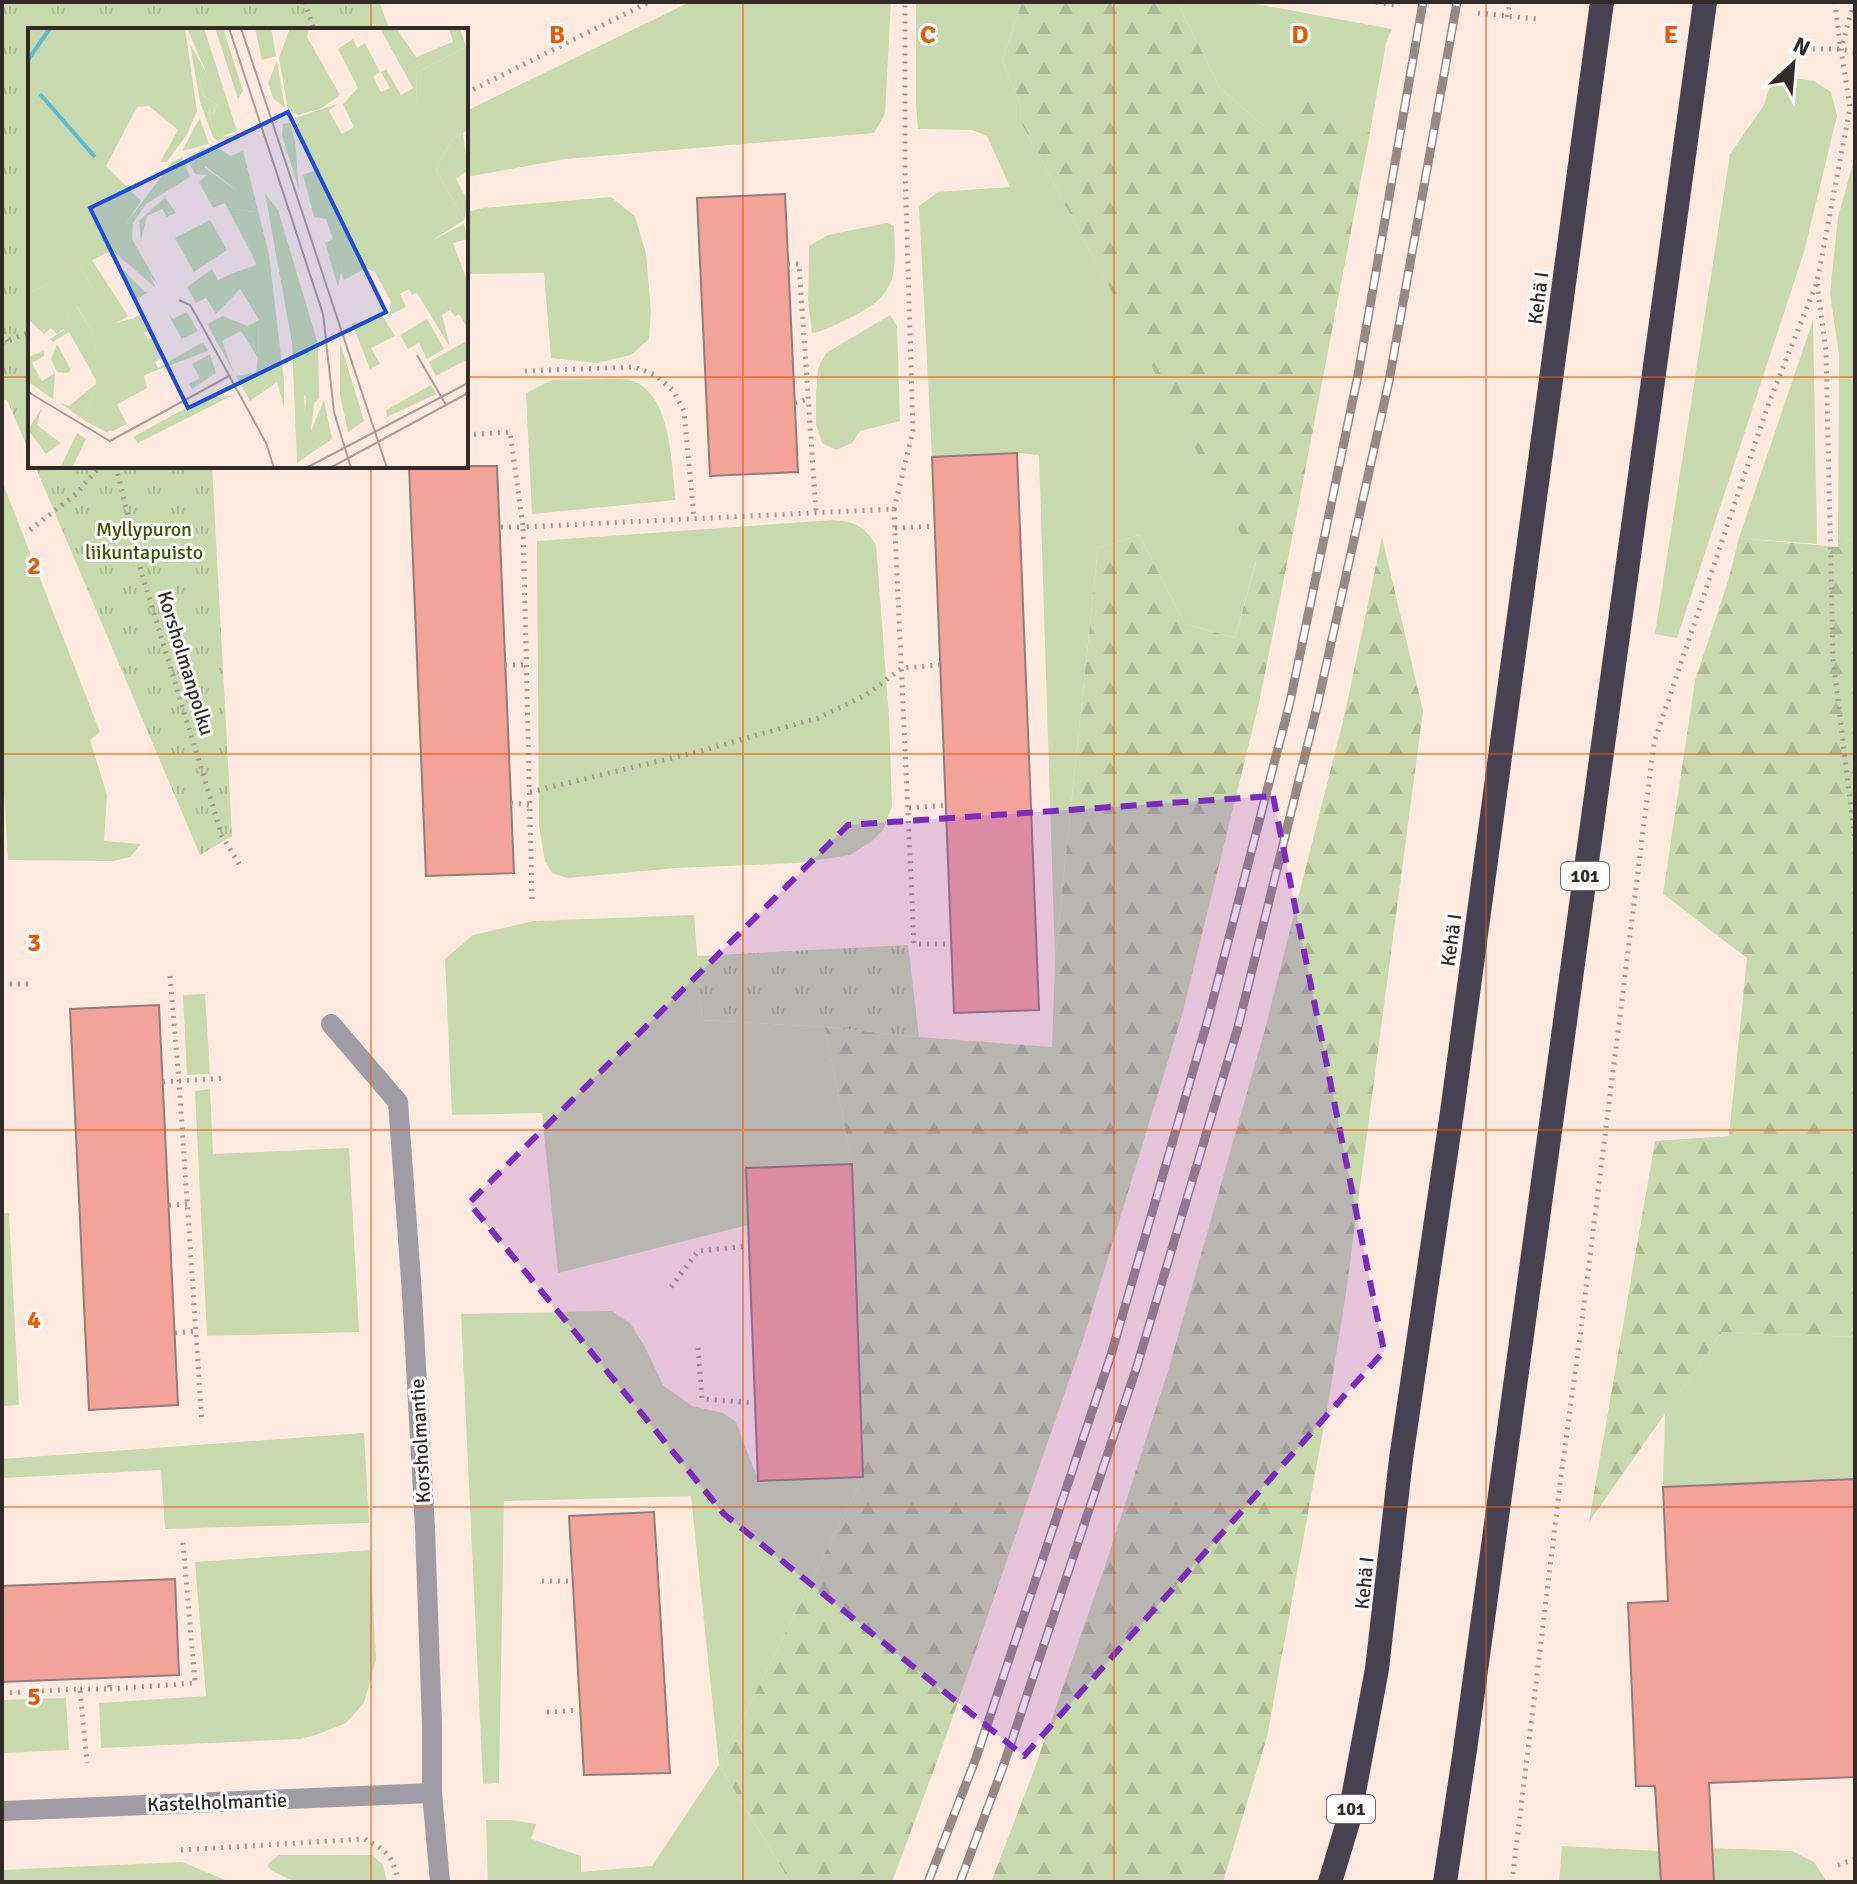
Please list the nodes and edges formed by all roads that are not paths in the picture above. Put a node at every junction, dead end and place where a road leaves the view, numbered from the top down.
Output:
1 (1602, 2) edge
2 (1705, 2) edge
3 (331, 1024) dead end
4 (432, 1793) junction
5 (2, 1811) edge
6 (440, 1882) edge
7 (1330, 1882) edge
8 (1445, 1882) edge

1 - 7 highway, Kehä I / 101
2 - 8 highway, 101
3 - 4 street, Korsholmantie
4 - 5 street, Kastelholmantie
4 - 6 street, Korsholmantie

